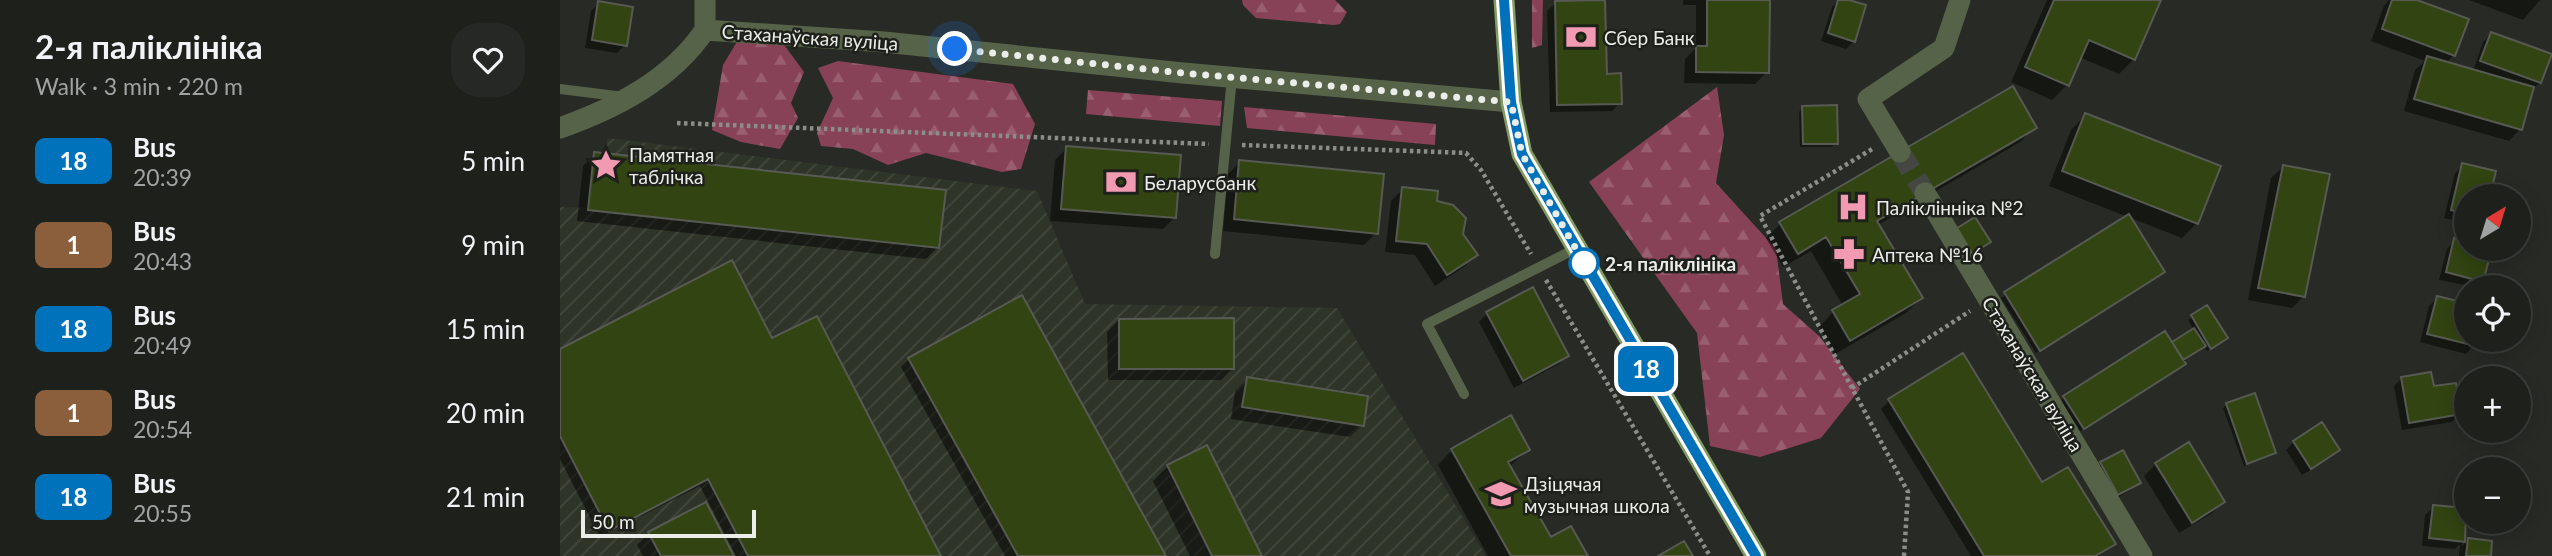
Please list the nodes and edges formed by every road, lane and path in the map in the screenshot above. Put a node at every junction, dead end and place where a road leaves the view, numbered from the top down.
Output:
1 (705, 0) edge
2 (1504, 0) edge
3 (1960, 0) edge
4 (705, 30) junction
5 (1232, 77) junction
6 (560, 89) edge
7 (626, 97) junction
8 (1511, 102) junction
9 (677, 123) dead end
10 (560, 128) edge
11 (1225, 145) junction
12 (1896, 145) joint
13 (1925, 193) tunnel mouth
14 (1575, 248) junction
15 (1215, 254) dead end
16 (1538, 267) junction
17 (1988, 299) junction
18 (1852, 388) junction
19 (1464, 394) dead end
20 (1710, 556) edge
21 (1756, 556) edge
22 (1904, 556) edge
23 (2142, 556) edge

1 - 4 street
2 - 8 main road
3 - 12 street
4 - 5 street, Стаханаўская вуліца
4 - 7 street, Стаханаўская вуліца
5 - 8 street, Стаханаўская вуліца
5 - 11 lane
6 - 7 lane
7 - 10 street, Стаханаўская вуліца
8 - 14 main road
9 - 11 path
11 - 15 lane
11 - 16 path
12 - 18 path
13 - 17 street, Стаханаўская вуліца
14 - 16 lane
14 - 21 main road
16 - 19 lane
16 - 20 path
17 - 18 path
17 - 23 street, Стаханаўская вуліца
18 - 22 path

